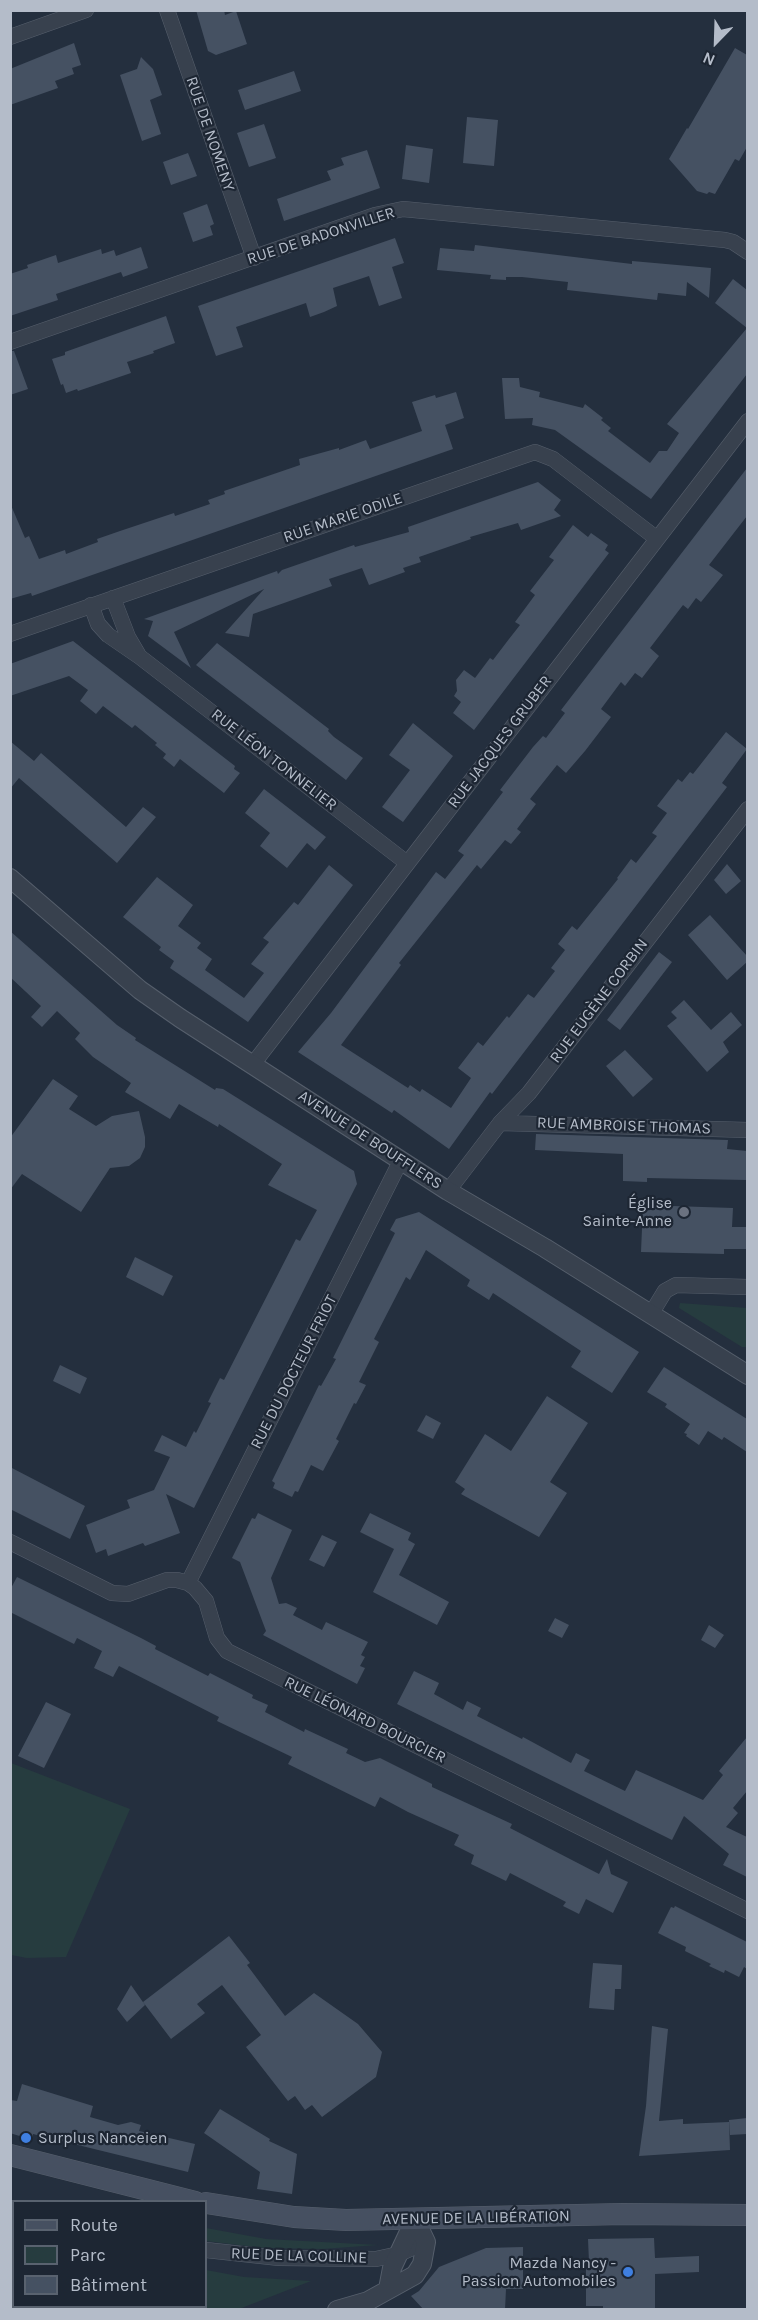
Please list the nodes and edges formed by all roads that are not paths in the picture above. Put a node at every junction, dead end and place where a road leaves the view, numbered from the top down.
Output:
1 (86, 10) edge
2 (167, 10) edge
3 (10, 37) edge
4 (747, 252) edge
5 (254, 258) junction
6 (10, 342) edge
7 (747, 421) edge
8 (656, 538) junction
9 (113, 598) junction
10 (91, 605) junction
11 (10, 634) edge
12 (140, 657) junction
13 (747, 809) edge
14 (407, 863) junction
15 (10, 878) edge
16 (253, 1064) junction
17 (500, 1123) junction
18 (747, 1130) edge
19 (401, 1160) junction
20 (448, 1191) junction
21 (747, 1287) edge
22 (651, 1314) junction
23 (747, 1376) edge
24 (10, 1542) edge
25 (188, 1583) junction
26 (747, 1911) edge
27 (10, 2155) edge
28 (187, 2200) edge
29 (207, 2204) edge
30 (747, 2215) edge
31 (415, 2219) junction
32 (426, 2242) junction
33 (207, 2250) edge
34 (399, 2254) junction
35 (388, 2289) junction
36 (337, 2310) edge

1 - 3 street
2 - 5 street, RUE DE NOMENY
4 - 5 street, RUE DE BADONVILLER
5 - 6 street, RUE DE BADONVILLER
7 - 8 street, RUE JACQUES GRUBER
8 - 9 street, RUE MARIE ODILE
8 - 14 street, RUE JACQUES GRUBER
9 - 10 street, RUE MARIE ODILE
9 - 12 street, RUE LÉON TONNELIER
10 - 11 street, RUE MARIE ODILE
10 - 12 street, RUE LÉON TONNELIER
12 - 14 street, RUE LÉON TONNELIER
13 - 17 street, RUE EUGÈNE CORBIN
14 - 16 street, RUE JACQUES GRUBER
15 - 16 street, AVENUE DE BOUFFLERS
16 - 19 street, AVENUE DE BOUFFLERS
17 - 18 street, RUE AMBROISE THOMAS
17 - 20 street, RUE EUGÈNE CORBIN
19 - 20 street, AVENUE DE BOUFFLERS
19 - 25 street, RUE DU DOCTEUR FRIOT
20 - 22 street, AVENUE DE BOUFFLERS
21 - 22 street
22 - 23 street, AVENUE DE BOUFFLERS
24 - 25 street
25 - 26 street, RUE LÉONARD BOURCIER
27 - 28 main road
29 - 31 main road, AVENUE DE LA LIBÉRATION
30 - 31 main road, AVENUE DE LA LIBÉRATION
31 - 32 street
31 - 34 street
32 - 34 street, RUE DE LA COLLINE
32 - 35 street
33 - 34 street, RUE DE LA COLLINE
34 - 35 street
35 - 36 street

